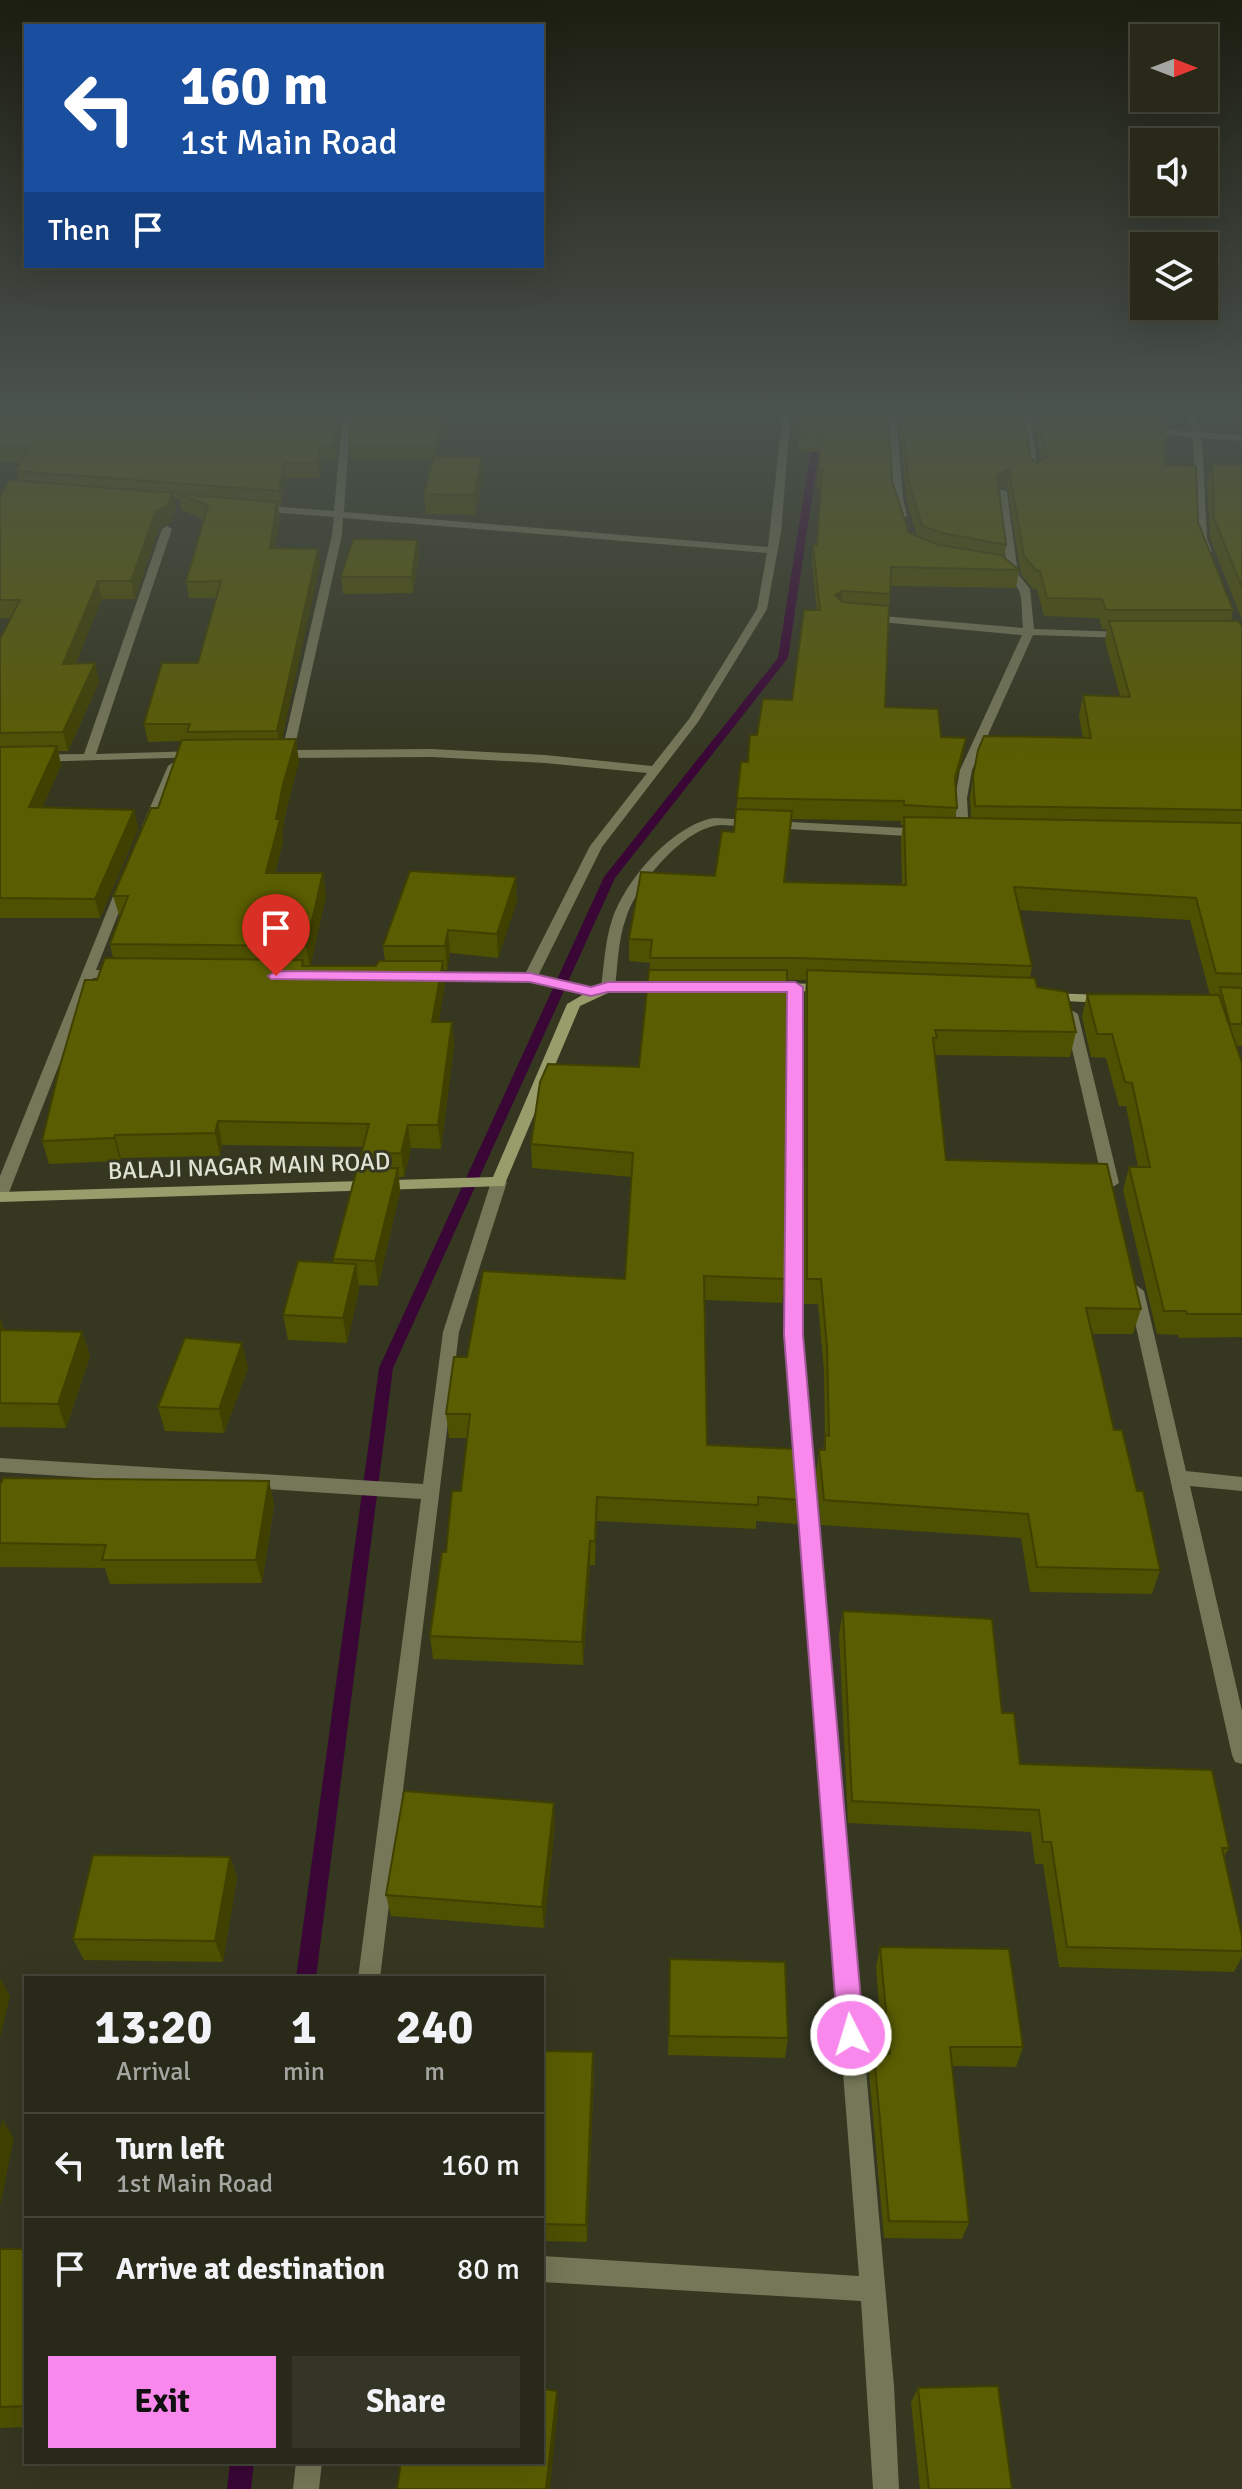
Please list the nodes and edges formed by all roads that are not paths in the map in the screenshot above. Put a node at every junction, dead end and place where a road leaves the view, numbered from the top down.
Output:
1 (337, 527) edge
2 (497, 527) edge
3 (775, 527) edge
4 (904, 527) edge
5 (1007, 527) edge
6 (1201, 527) edge
7 (167, 529) edge
8 (905, 531) edge
9 (773, 550) junction
10 (989, 564) edge
11 (1213, 567) edge
12 (1013, 574) junction
13 (856, 616) edge
14 (1029, 632) junction
15 (1145, 635) edge
16 (271, 754) edge
17 (287, 754) junction
18 (209, 755) edge
19 (178, 756) junction
20 (89, 757) junction
21 (0, 759) edge
22 (655, 770) junction
23 (931, 833) edge
24 (947, 834) edge
25 (963, 835) junction
26 (978, 835) edge
27 (141, 843) edge
28 (129, 872) edge
29 (86, 974) junction
30 (133, 975) edge
31 (403, 977) edge
32 (537, 979) junction
33 (608, 987) junction
34 (686, 987) edge
35 (748, 987) edge
36 (795, 987) junction
37 (840, 989) edge
38 (591, 991) junction
39 (1037, 996) edge
40 (1067, 997) junction
41 (1115, 999) edge
42 (496, 1182) junction
43 (0, 1196) edge
44 (1114, 1199) edge
45 (1133, 1276) edge
46 (0, 1465) edge
47 (1180, 1478) junction
48 (1242, 1484) edge
49 (429, 1492) junction
50 (1242, 1755) edge
51 (369, 1976) edge
52 (544, 2269) edge
53 (872, 2289) junction
54 (309, 2464) edge
55 (306, 2489) edge
56 (886, 2489) edge

1 - 17 street
2 - 9 street
3 - 9 street
4 - 8 street
5 - 12 street
6 - 11 street
7 - 20 street
9 - 22 street
10 - 12 street
12 - 14 street
13 - 14 street
14 - 15 street
14 - 25 street
16 - 17 street
17 - 22 street
18 - 19 street
19 - 20 street
19 - 27 street
20 - 21 street
22 - 32 street
23 - 33 street
24 - 25 street
25 - 26 street
28 - 29 street
29 - 30 street
29 - 43 street
31 - 32 street
32 - 38 street
33 - 34 main road
33 - 38 main road
35 - 36 main road
36 - 37 main road
36 - 53 street
38 - 42 main road
39 - 40 main road
40 - 41 main road
40 - 44 street
42 - 43 main road, BALAJI NAGAR MAIN ROAD
42 - 49 street
45 - 47 street
46 - 49 street
47 - 48 street
47 - 50 street
49 - 51 street
52 - 53 street
53 - 56 street
54 - 55 street

